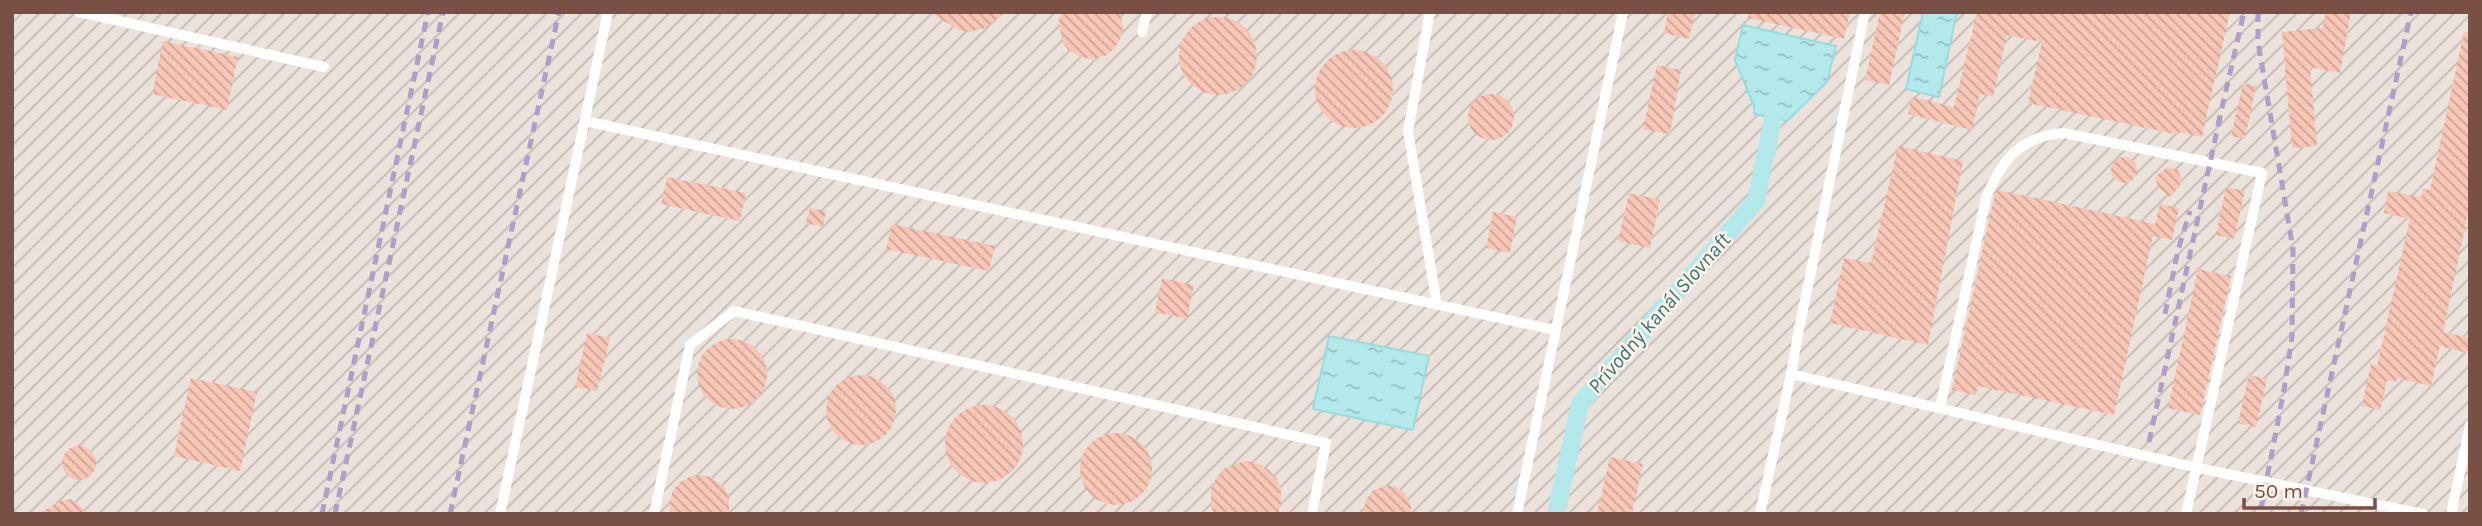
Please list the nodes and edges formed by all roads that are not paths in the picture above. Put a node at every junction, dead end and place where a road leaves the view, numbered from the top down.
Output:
1 (79, 12) edge
2 (608, 12) edge
3 (1147, 12) edge
4 (1430, 12) edge
5 (1623, 12) edge
6 (1865, 12) edge
7 (1142, 32) dead end
8 (324, 67) dead end
9 (585, 121) junction
10 (1437, 305) junction
11 (1555, 330) junction
12 (1791, 374) junction
13 (1940, 408) junction
14 (2470, 425) edge
15 (2198, 468) junction
16 (500, 514) edge
17 (654, 514) edge
18 (1312, 514) edge
19 (1517, 514) edge
20 (1760, 514) edge
21 (2186, 514) edge
22 (2423, 514) edge
23 (2451, 514) edge

1 - 8 lane
2 - 9 lane
3 - 7 lane
4 - 10 lane
5 - 11 lane
6 - 12 lane
9 - 10 lane
9 - 16 lane
10 - 11 lane
11 - 19 lane
12 - 13 lane
12 - 20 lane
13 - 15 lane
13 - 15 lane
14 - 23 lane
15 - 21 lane
15 - 22 lane
17 - 18 lane

